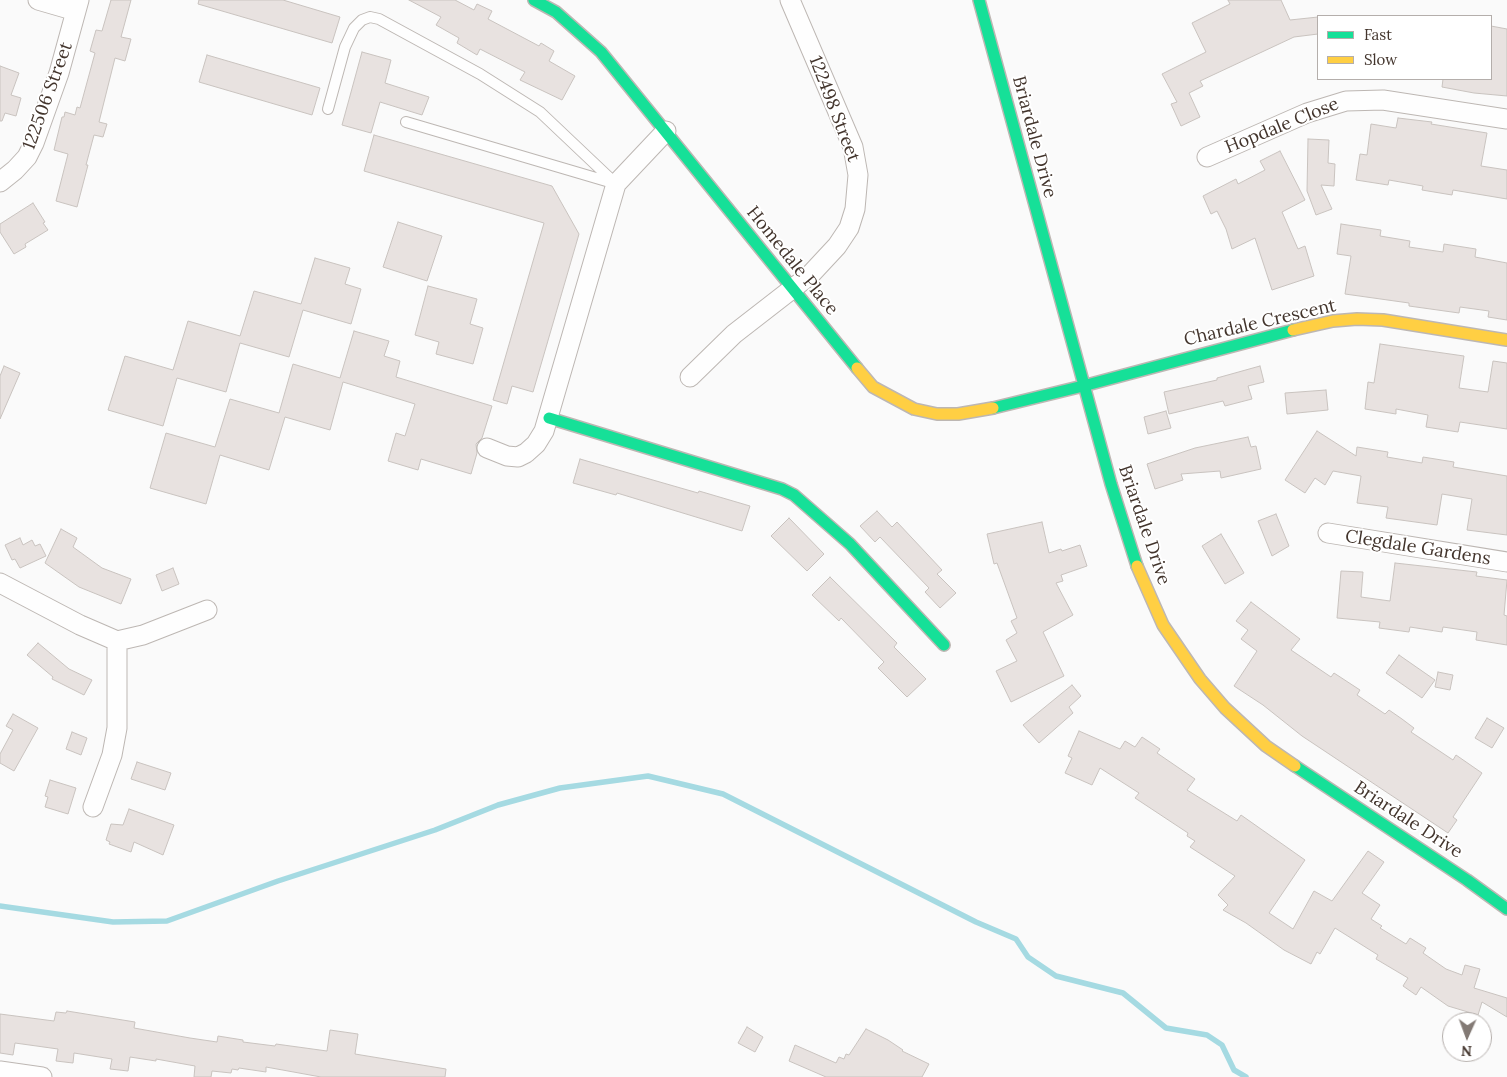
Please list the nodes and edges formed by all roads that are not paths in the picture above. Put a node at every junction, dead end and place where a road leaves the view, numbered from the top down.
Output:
1 (38, 0) edge
2 (534, 0) edge
3 (790, 0) edge
4 (979, 0) edge
5 (78, 5) edge
6 (328, 110) dead end
7 (1507, 119) edge
8 (406, 122) dead end
9 (666, 131) junction
10 (1207, 156) dead end
11 (0, 182) edge
12 (616, 184) junction
13 (793, 290) junction
14 (1507, 340) edge
15 (690, 377) dead end
16 (1083, 386) junction
17 (549, 418) junction
18 (487, 448) dead end
19 (1328, 533) dead end
20 (1507, 562) edge
21 (0, 583) edge
22 (207, 610) dead end
23 (117, 641) junction
24 (944, 645) dead end
25 (93, 807) dead end
26 (1507, 909) edge
27 (0, 1072) edge
28 (42, 1077) edge

1 - 5 street
2 - 9 street, Homedale Place
3 - 13 street, 122498 Street
4 - 16 street, Briardale Drive
5 - 11 street, 122506 Street
6 - 12 lane
7 - 10 street, Hopdale Close
8 - 12 lane
9 - 12 street
9 - 13 street, Homedale Place
12 - 17 street
13 - 15 street, 122498 Street
13 - 16 street, Homedale Place
14 - 16 street, Chardale Crescent
16 - 26 street, Briardale Drive
17 - 18 street
17 - 24 street
19 - 20 street, Clegdale Gardens
21 - 23 street
22 - 23 street
23 - 25 street
27 - 28 street

